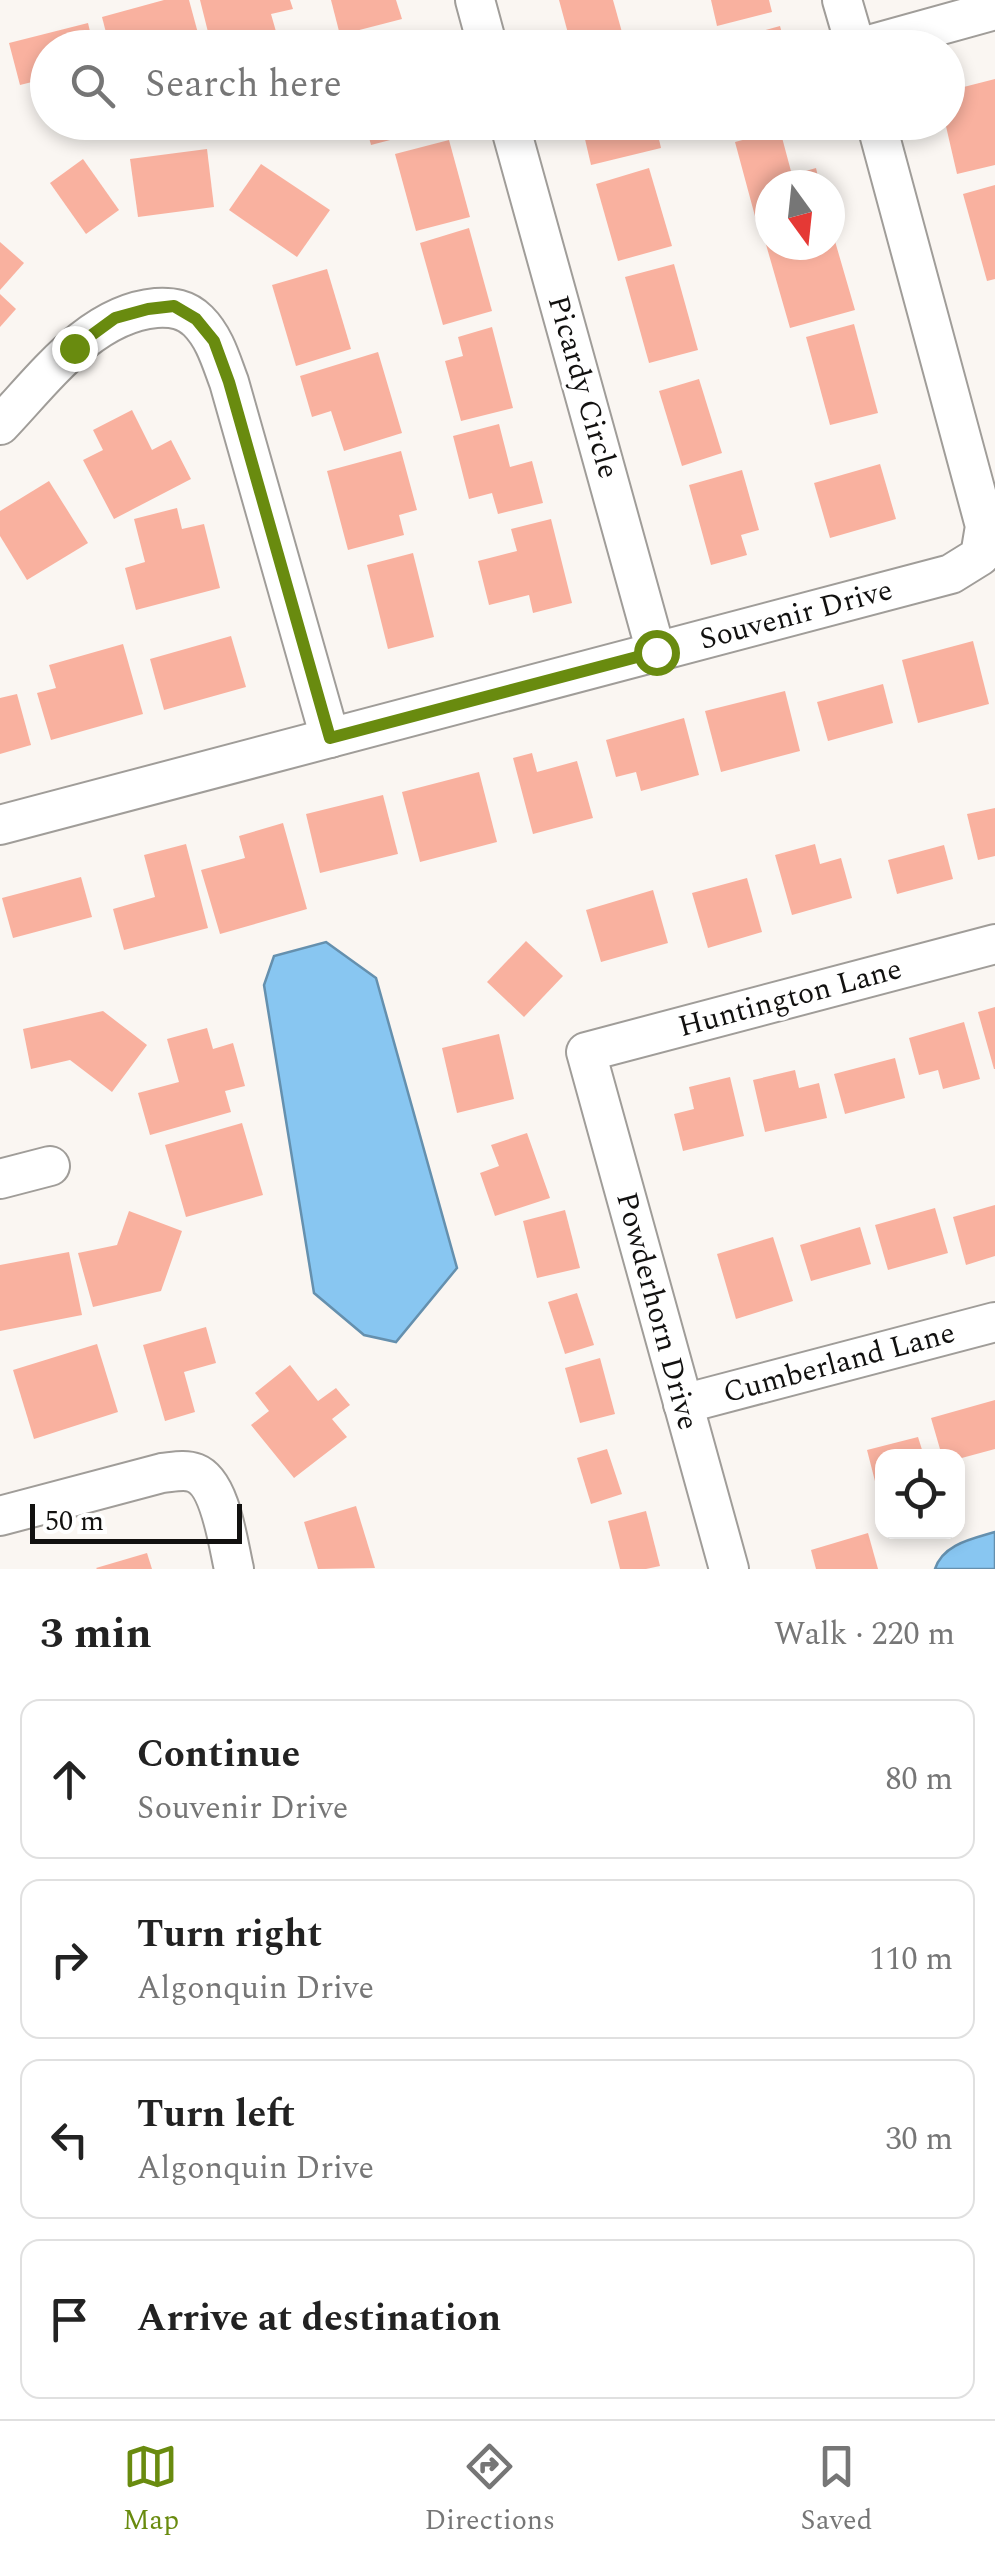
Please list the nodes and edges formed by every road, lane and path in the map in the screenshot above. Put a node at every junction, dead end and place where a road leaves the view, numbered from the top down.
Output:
1 (475, 0) edge
2 (842, 0) edge
3 (995, 10) edge
4 (483, 30) edge
5 (851, 30) edge
6 (922, 30) edge
7 (514, 140) edge
8 (881, 140) edge
9 (0, 425) edge
10 (656, 652) junction
11 (330, 738) junction
12 (0, 825) edge
13 (995, 944) edge
14 (586, 1052) joint
15 (50, 1166) dead end
16 (0, 1179) edge
17 (995, 1322) edge
18 (683, 1404) junction
19 (0, 1516) edge
20 (234, 1569) edge
21 (729, 1569) edge

1 - 4 street
2 - 5 street
3 - 6 street
7 - 10 street, Picardy Circle
8 - 10 street, Souvenir Drive
9 - 11 street
10 - 11 street, Souvenir Drive
11 - 12 street, Souvenir Drive
13 - 14 street, Huntington Lane
14 - 18 street, Powderhorn Drive
15 - 16 street
17 - 18 street, Cumberland Lane
18 - 21 street, Powderhorn Drive
19 - 20 street

